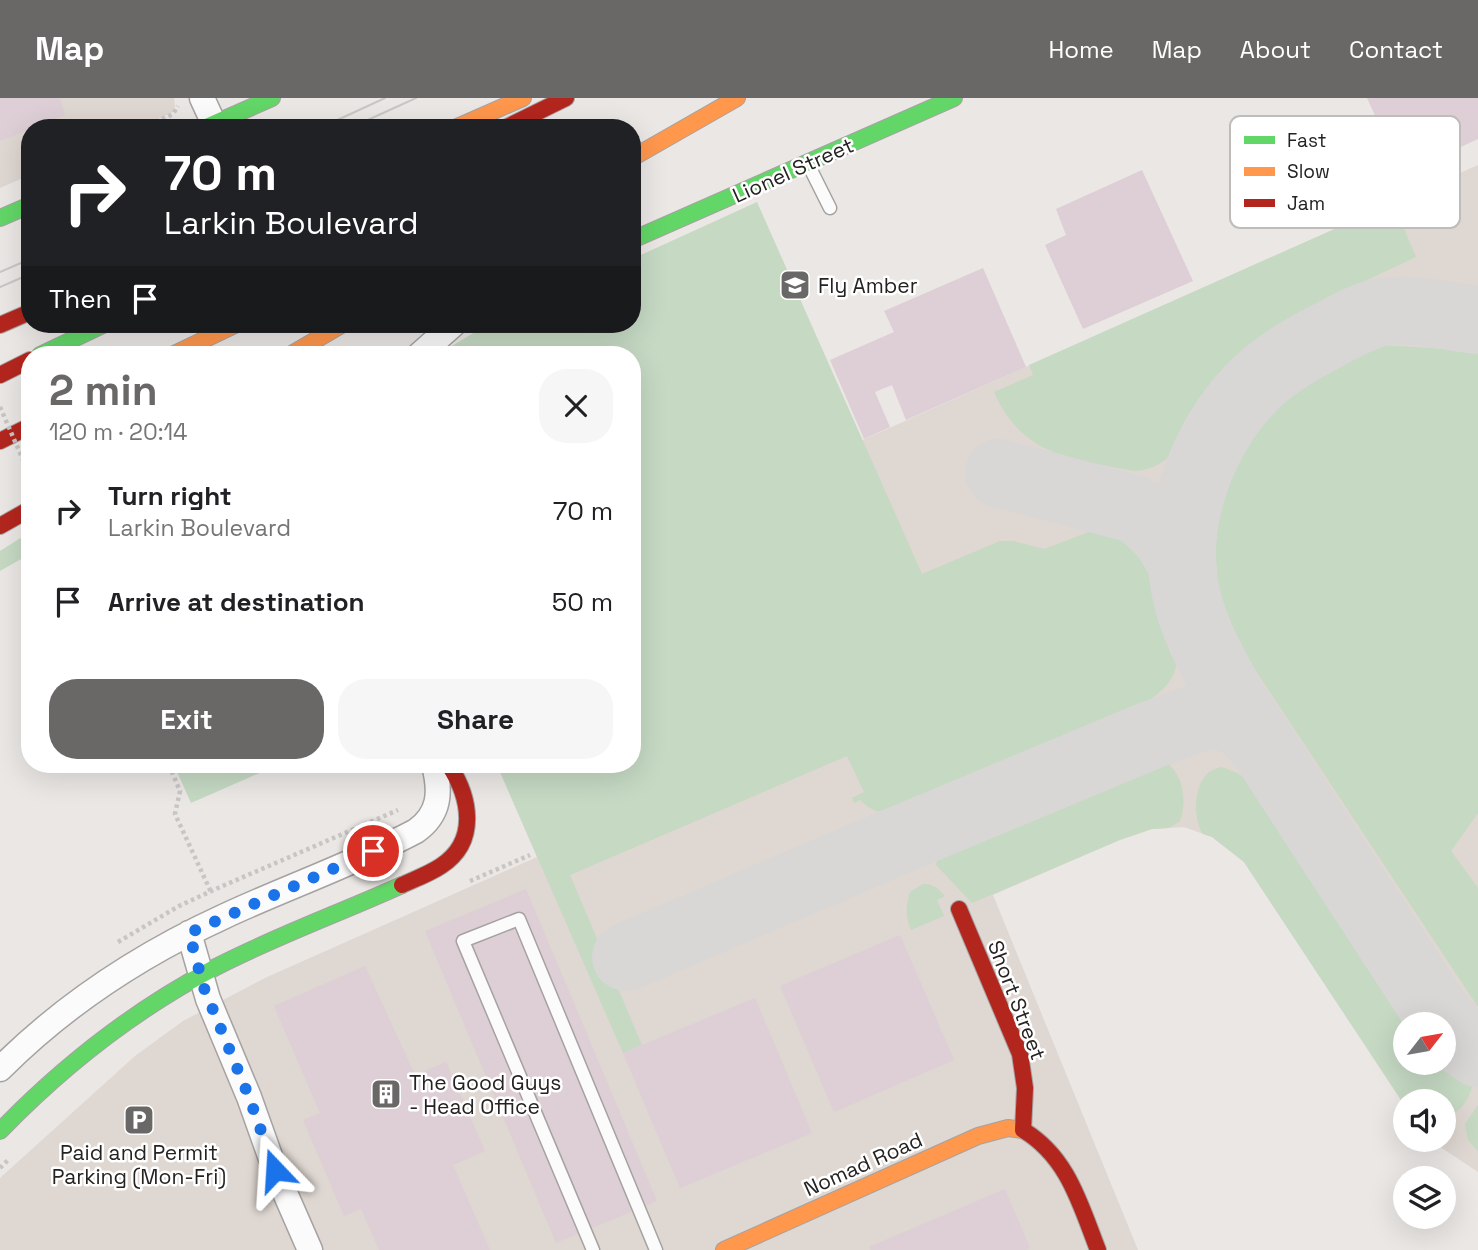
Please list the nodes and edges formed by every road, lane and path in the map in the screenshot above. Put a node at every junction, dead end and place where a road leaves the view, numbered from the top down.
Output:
1 (176, 98) edge
2 (202, 98) edge
3 (272, 98) edge
4 (523, 98) edge
5 (566, 98) edge
6 (737, 98) edge
7 (954, 98) edge
8 (162, 119) edge
9 (207, 119) edge
10 (225, 119) edge
11 (475, 119) edge
12 (523, 119) edge
13 (641, 153) edge
14 (808, 164) junction
15 (830, 208) dead end
16 (21, 209) edge
17 (0, 218) edge
18 (641, 236) edge
19 (21, 316) edge
20 (0, 325) edge
21 (86, 333) edge
22 (218, 333) edge
23 (328, 333) edge
24 (444, 333) edge
25 (59, 346) edge
26 (191, 346) edge
27 (305, 346) edge
28 (429, 346) edge
29 (21, 364) edge
30 (0, 375) edge
31 (0, 407) edge
32 (21, 430) edge
33 (0, 441) edge
34 (21, 455) edge
35 (21, 514) edge
36 (0, 526) edge
37 (172, 773) edge
38 (434, 773) edge
39 (453, 773) edge
40 (530, 855) dead end
41 (468, 882) dead end
42 (211, 892) dead end
43 (959, 909) dead end
44 (189, 933) junction
45 (200, 975) junction
46 (0, 1069) edge
47 (0, 1130) edge
48 (1023, 1130) junction
49 (16, 1152) dead end
50 (0, 1168) edge
51 (310, 1250) edge
52 (593, 1250) edge
53 (656, 1250) edge
54 (724, 1250) edge
55 (1098, 1250) edge

1 - 8 path
2 - 9 street
3 - 10 main road
4 - 11 main road
5 - 12 main road
6 - 13 main road
7 - 14 main road, Lionel Street
14 - 15 lane
14 - 18 main road, Lionel Street
16 - 17 main road
19 - 20 main road
21 - 25 main road
22 - 26 main road
23 - 27 main road
24 - 28 street
29 - 30 main road
31 - 34 path, bridge
32 - 33 main road
35 - 36 main road
37 - 42 path
38 - 44 street
39 - 45 main road
40 - 41 path
43 - 48 main road, Short Street
44 - 45 street
44 - 46 street
45 - 47 main road
45 - 51 street
48 - 54 main road, Nomad Road
48 - 55 main road
49 - 50 path
52 - 53 lane

